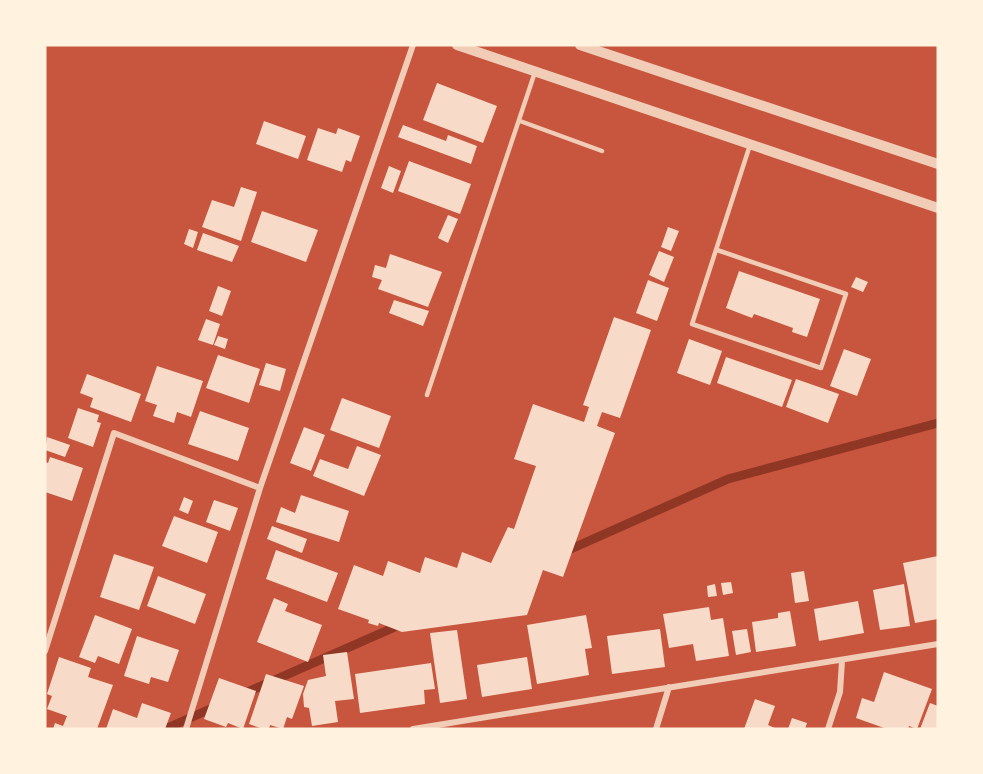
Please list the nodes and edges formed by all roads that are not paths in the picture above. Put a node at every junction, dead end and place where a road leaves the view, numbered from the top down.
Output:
1 (413, 45) edge
2 (457, 45) edge
3 (580, 45) edge
4 (535, 72) junction
5 (520, 121) junction
6 (750, 145) junction
7 (602, 151) dead end
8 (938, 164) edge
9 (938, 208) edge
10 (717, 249) junction
11 (427, 395) dead end
12 (260, 488) junction
13 (938, 644) edge
14 (45, 651) edge
15 (842, 661) junction
16 (669, 687) junction
17 (186, 729) edge
18 (413, 729) edge
19 (656, 729) edge
20 (828, 729) edge

1 - 12 street
2 - 4 street
3 - 8 street
4 - 5 lane
4 - 6 street
5 - 7 lane
5 - 11 lane
6 - 9 street
6 - 10 lane
10 - 10 lane
12 - 14 street
12 - 17 street
13 - 15 street
15 - 16 street
15 - 20 street
16 - 18 street
16 - 19 street

